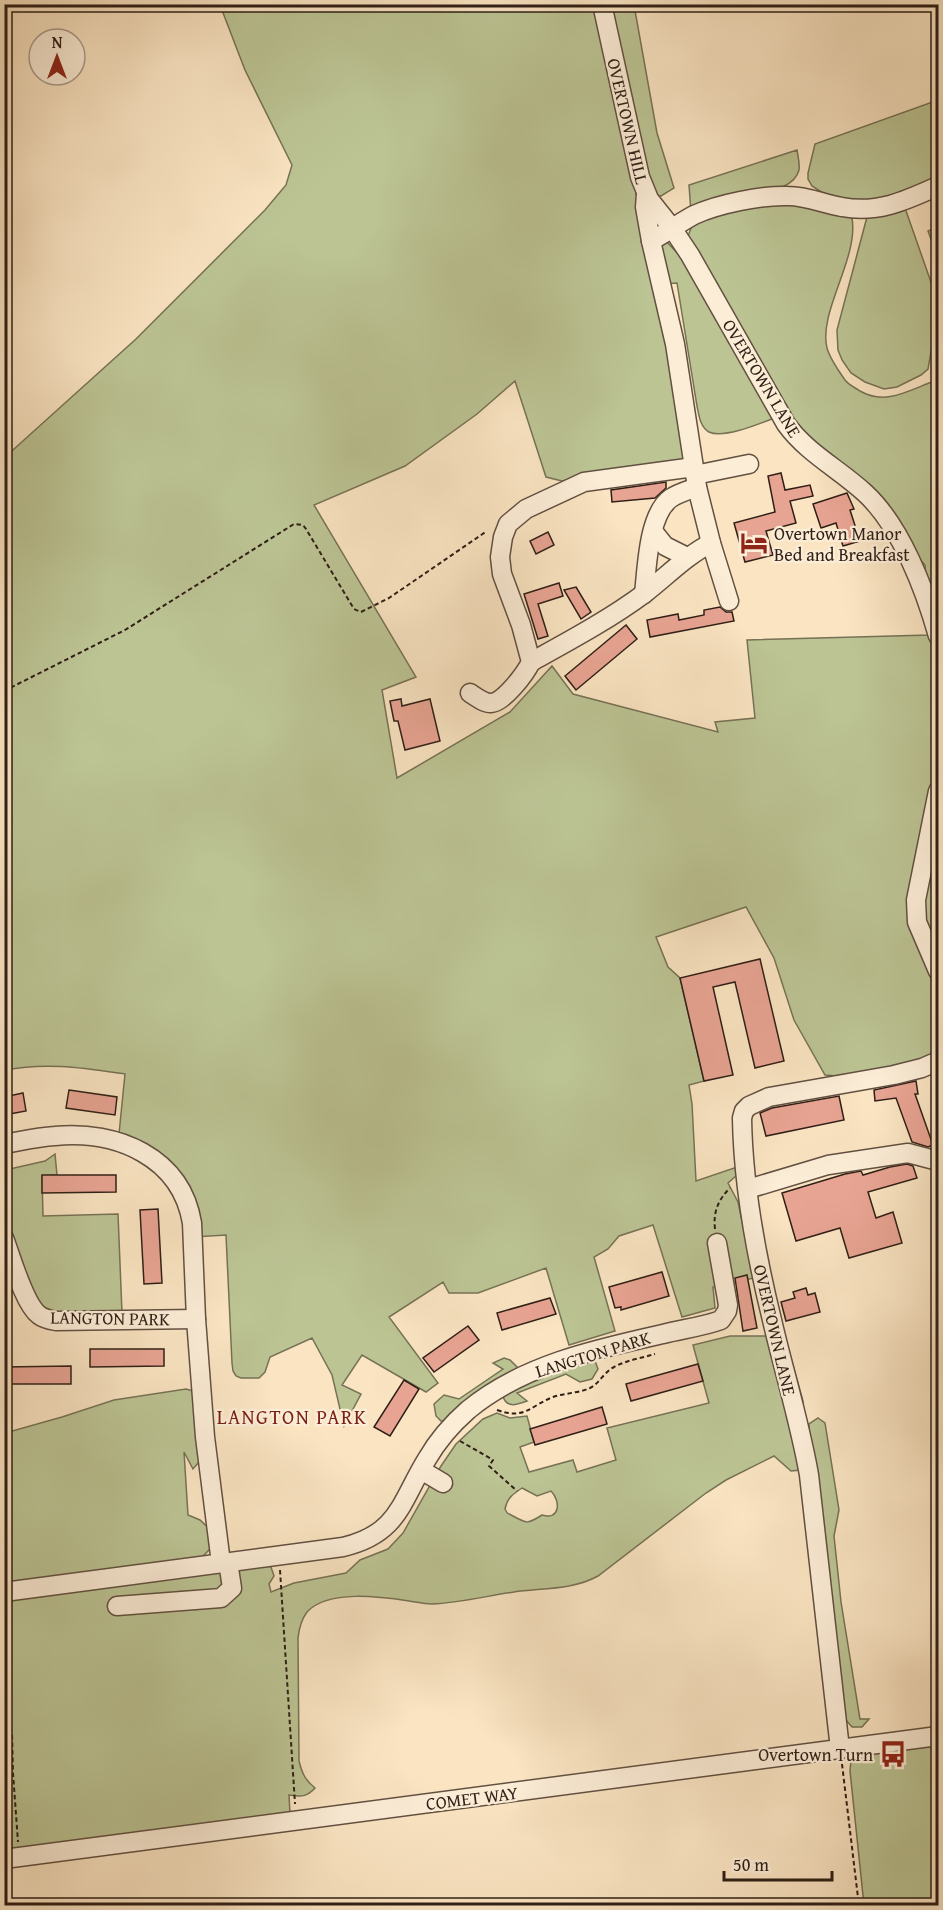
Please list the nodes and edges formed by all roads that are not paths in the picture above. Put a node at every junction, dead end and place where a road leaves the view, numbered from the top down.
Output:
1 (602, 4) edge
2 (939, 186) edge
3 (646, 194) junction
4 (672, 228) junction
5 (651, 242) junction
6 (749, 464) dead end
7 (696, 476) junction
8 (653, 531) junction
9 (711, 543) junction
10 (687, 556) junction
11 (644, 594) junction
12 (729, 601) dead end
13 (939, 636) edge
14 (531, 662) junction
15 (470, 693) dead end
16 (939, 791) edge
17 (939, 971) edge
18 (939, 1062) edge
19 (4, 1144) edge
20 (939, 1161) edge
21 (747, 1184) junction
22 (4, 1238) edge
23 (717, 1243) road end
24 (196, 1319) junction
25 (421, 1470) junction
26 (443, 1483) dead end
27 (224, 1562) junction
28 (4, 1592) edge
29 (117, 1606) dead end
30 (939, 1736) edge
31 (840, 1749) junction
32 (12, 1858) edge

1 - 3 street, OVERTOWN HILL
2 - 4 street
3 - 4 street, OVERTOWN HILL
3 - 5 street
4 - 5 street
4 - 13 street, OVERTOWN LANE
5 - 7 street
6 - 7 street
7 - 8 street
7 - 9 street
7 - 14 street
8 - 10 street
8 - 11 street
9 - 10 street
9 - 12 street
10 - 11 street
11 - 14 street
14 - 15 street
16 - 17 street
18 - 21 street, OVERTOWN LANE
19 - 24 street, LANGTON PARK
20 - 21 street
21 - 31 street, OVERTOWN LANE
22 - 24 street, LANGTON PARK
23 - 25 street, LANGTON PARK
24 - 27 street, LANGTON PARK
25 - 26 street
25 - 27 street, LANGTON PARK
27 - 28 street, LANGTON PARK
27 - 29 street
30 - 31 street, COMET WAY
31 - 32 street, COMET WAY

